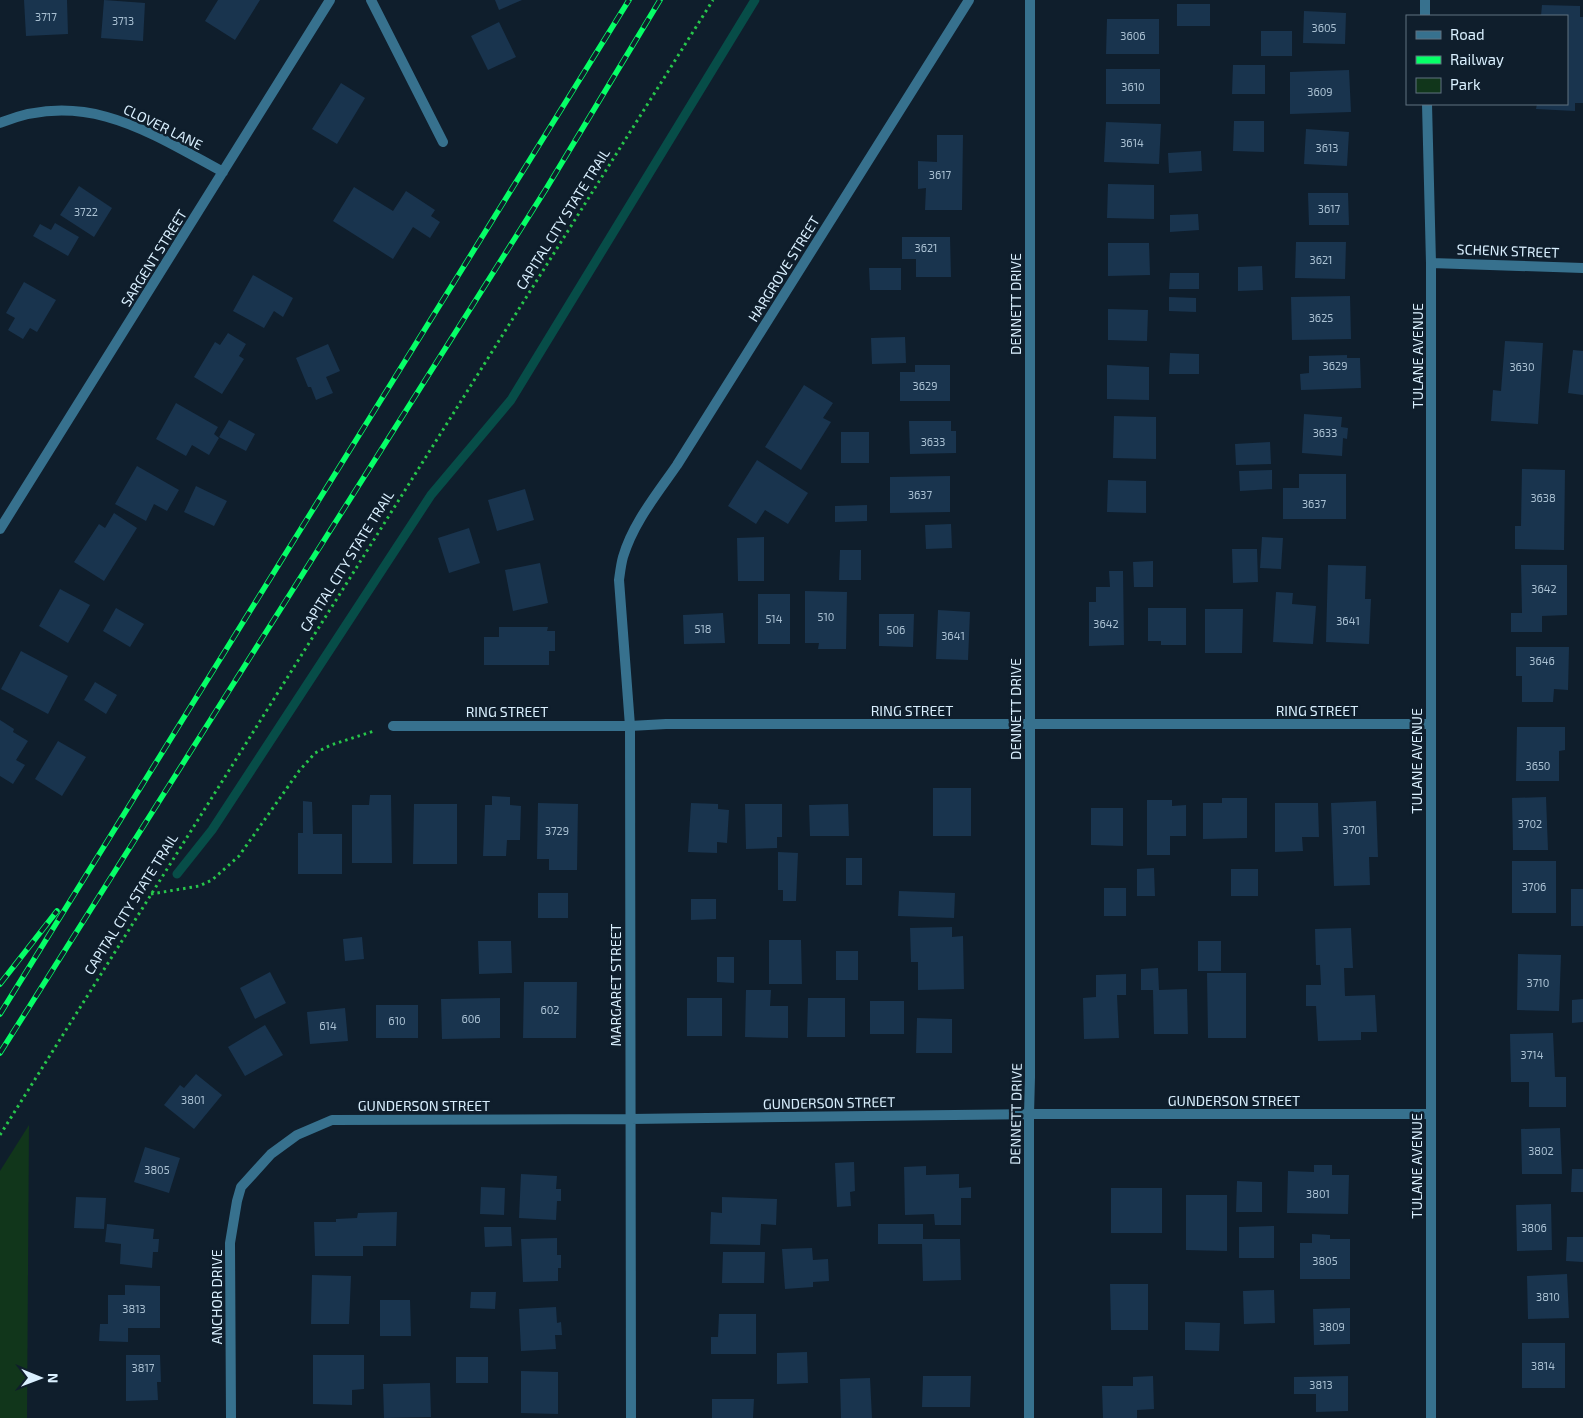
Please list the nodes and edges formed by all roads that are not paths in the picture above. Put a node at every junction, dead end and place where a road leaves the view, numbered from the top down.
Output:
1 (330, 0) edge
2 (371, 0) edge
3 (969, 0) edge
4 (1030, 0) edge
5 (1425, 0) edge
6 (1425, 15) edge
7 (1427, 105) edge
8 (0, 123) edge
9 (443, 142) dead end
10 (223, 172) junction
11 (1431, 263) junction
12 (1583, 268) edge
13 (0, 529) edge
14 (624, 553) joint
15 (1431, 724) junction
16 (1030, 725) junction
17 (392, 726) road end
18 (630, 726) junction
19 (1029, 1114) junction
20 (1431, 1114) junction
21 (630, 1119) junction
22 (247, 1179) joint
23 (231, 1418) edge
24 (631, 1418) edge
25 (1029, 1418) edge
26 (1431, 1418) edge

1 - 10 street, SARGENT STREET
2 - 9 street
3 - 14 street, HARGROVE STREET
4 - 16 street, DENNETT DRIVE
5 - 6 street
7 - 11 street, TULANE AVENUE
8 - 10 street, CLOVER LANE
10 - 13 street, SARGENT STREET
11 - 12 street, SCHENK STREET
11 - 15 street, TULANE AVENUE
14 - 18 street, MARGARET STREET
15 - 16 street, RING STREET
15 - 20 street, TULANE AVENUE
16 - 18 street, RING STREET
16 - 19 street, DENNETT DRIVE
17 - 18 street, RING STREET
18 - 21 street, MARGARET STREET
19 - 20 street, GUNDERSON STREET
19 - 21 street, GUNDERSON STREET
19 - 25 street, DENNETT DRIVE
20 - 26 street, TULANE AVENUE
21 - 22 street, GUNDERSON STREET
21 - 24 street, MARGARET STREET
22 - 23 street, ANCHOR DRIVE

